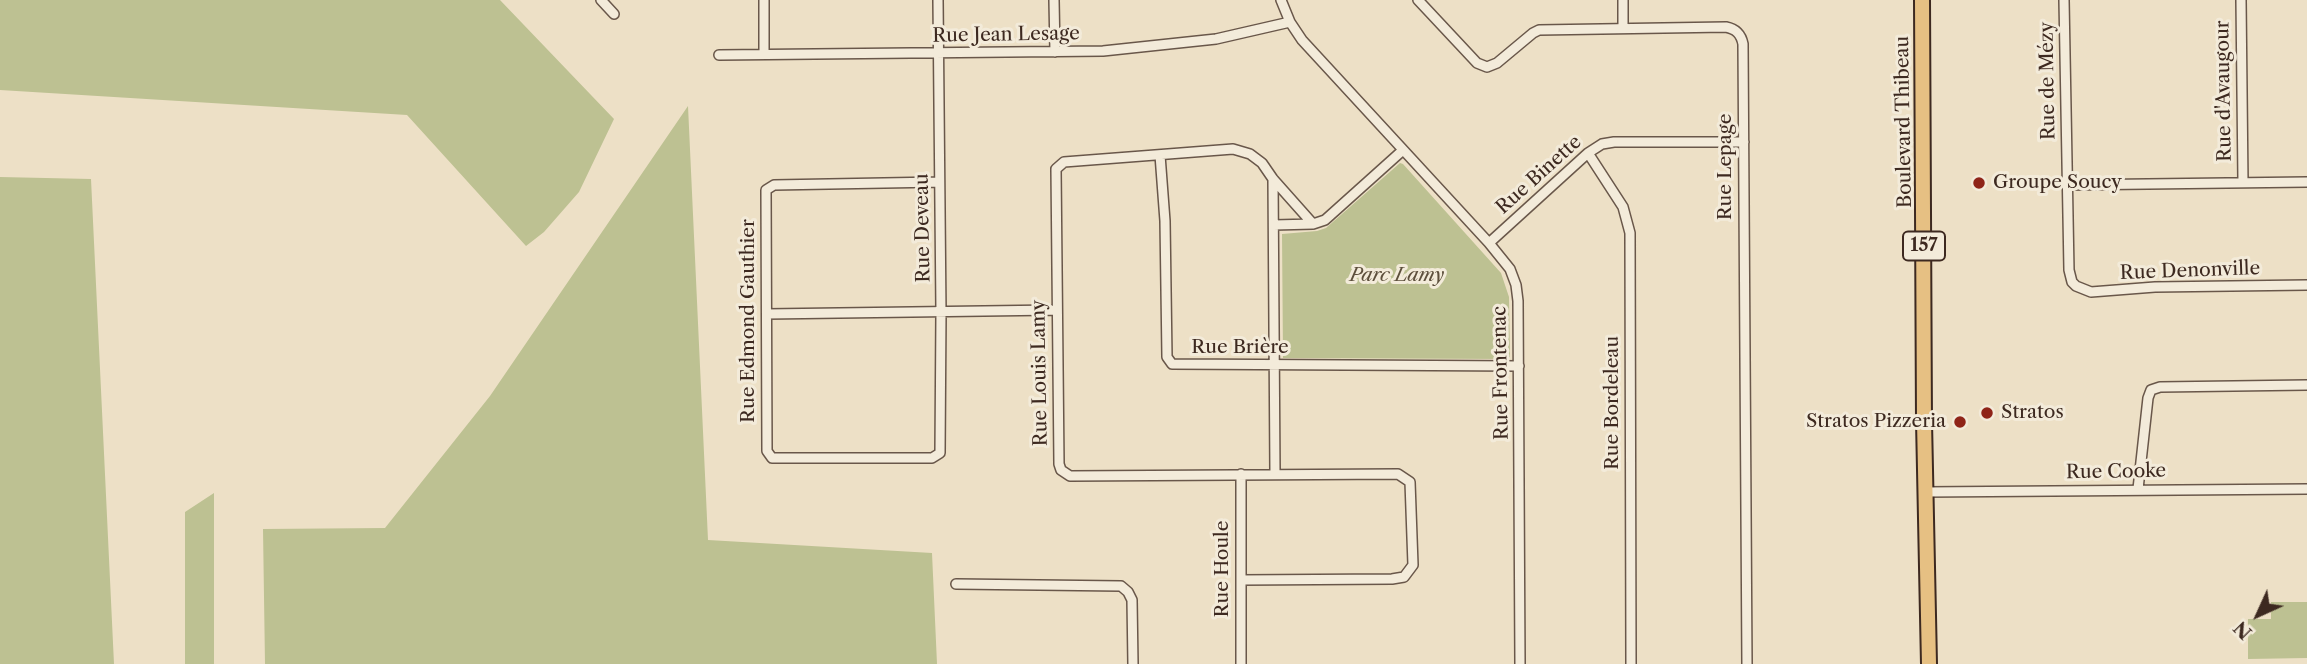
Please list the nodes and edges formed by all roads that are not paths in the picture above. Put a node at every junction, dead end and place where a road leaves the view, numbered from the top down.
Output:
1 (601, 0) edge
2 (764, 0) edge
3 (937, 0) edge
4 (1054, 0) edge
5 (1281, 0) edge
6 (1418, 0) edge
7 (1623, 0) edge
8 (1922, 0) edge
9 (2064, 0) edge
10 (2241, 0) edge
11 (614, 14) dead end
12 (1290, 22) junction
13 (1623, 27) junction
14 (1055, 51) junction
15 (938, 53) junction
16 (764, 54) junction
17 (719, 55) dead end
18 (1744, 142) junction
19 (1403, 150) junction
20 (1588, 153) junction
21 (1160, 155) junction
22 (1273, 179) junction
23 (939, 182) junction
24 (2307, 182) edge
25 (2243, 183) junction
26 (2067, 185) junction
27 (1313, 224) junction
28 (1274, 225) junction
29 (1489, 243) junction
30 (2307, 285) edge
31 (2076, 286) joint
32 (1056, 310) junction
33 (941, 312) junction
34 (767, 314) junction
35 (1275, 365) junction
36 (1519, 366) junction
37 (2307, 385) edge
38 (939, 455) joint
39 (1241, 474) junction
40 (1275, 474) junction
41 (2138, 489) junction
42 (2307, 489) edge
43 (1926, 492) junction
44 (1241, 580) junction
45 (956, 584) dead end
46 (1133, 664) edge
47 (1241, 664) edge
48 (1520, 664) edge
49 (1631, 664) edge
50 (1747, 664) edge
51 (1929, 664) edge

1 - 11 street
2 - 16 street
3 - 15 street, Rue Deveau
4 - 14 street
5 - 12 street, Rue Frontenac
6 - 13 street, Rue Lepage
7 - 13 street
8 - 43 main road, Boulevard Thibeau / 157
9 - 26 street, Rue de Mézy
10 - 25 street, Rue d'Avaugour
12 - 14 street, Rue Jean Lesage
12 - 19 street, Rue Frontenac
13 - 18 street, Rue Lepage
14 - 15 street, Rue Jean Lesage
15 - 16 street, Rue Jean Lesage
15 - 23 street, Rue Deveau
16 - 17 street, Rue Jean Lesage
18 - 20 street, Rue Binette
18 - 50 street, Rue Lepage
19 - 27 street
19 - 29 street, Rue Frontenac
20 - 29 street, Rue Binette
20 - 49 street, Rue Bordeleau
21 - 22 street, Rue Louis Lamy
21 - 32 street, Rue Louis Lamy
21 - 35 street, Rue Brière
22 - 27 street, Rue Louis Lamy
22 - 28 street
23 - 33 street, Rue Deveau
23 - 34 street, Rue Edmond Gauthier
24 - 25 street
25 - 26 street
26 - 31 street, Rue de Mézy
27 - 28 street
28 - 35 street
29 - 36 street, Rue Frontenac
30 - 31 street, Rue Denonville
32 - 33 street
32 - 39 street, Rue Louis Lamy
33 - 34 street
33 - 38 street, Rue Deveau
34 - 38 street, Rue Edmond Gauthier
35 - 36 street, Rue Brière
35 - 40 street
36 - 48 street, Rue Frontenac
37 - 41 street
39 - 40 street, Rue Louis Lamy
39 - 44 street, Rue Houle
40 - 44 street, Rue Louis Lamy
41 - 42 street, Rue Cooke
41 - 43 street, Rue Cooke
43 - 51 main road, Boulevard Thibeau / 157
44 - 47 street, Rue Houle
45 - 46 street

